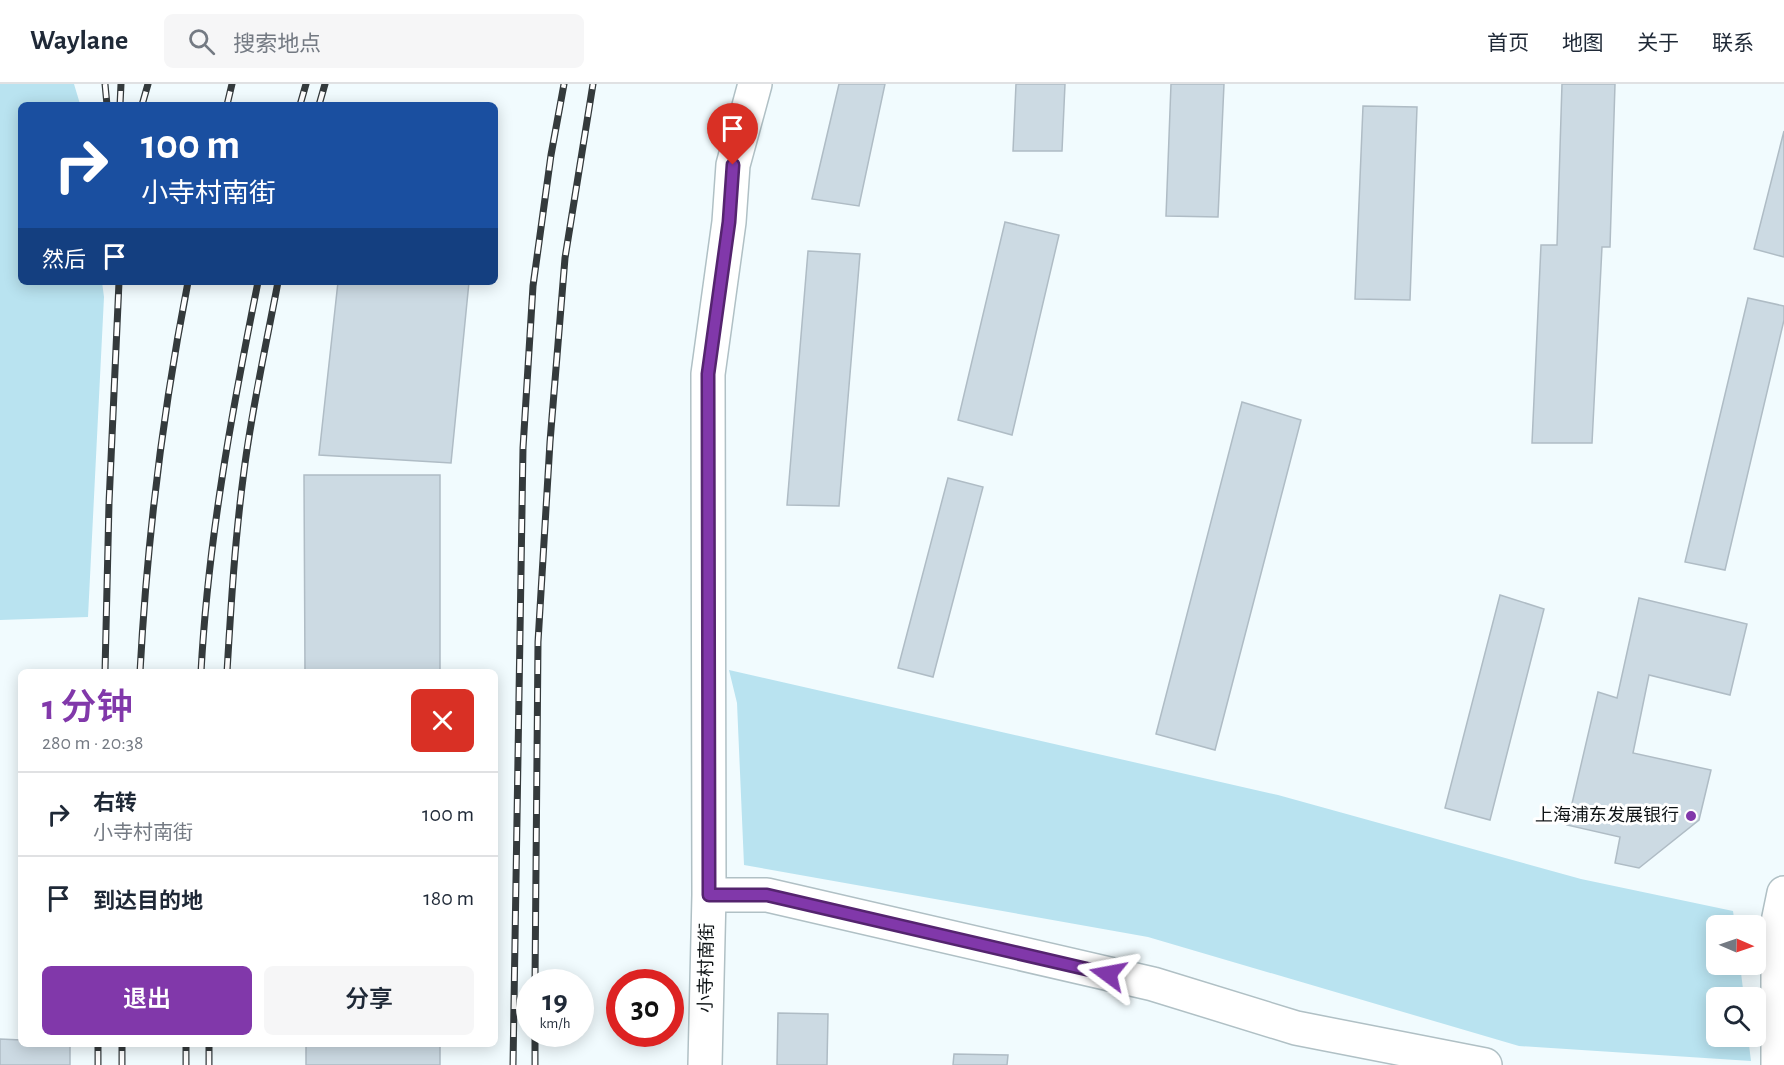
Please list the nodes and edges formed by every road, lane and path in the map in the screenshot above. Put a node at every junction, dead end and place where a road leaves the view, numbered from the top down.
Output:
1 (755, 84) edge
2 (1784, 893) edge
3 (709, 895) junction
4 (1771, 1059) edge
5 (705, 1065) edge
6 (1485, 1065) edge

1 - 3 street, 小寺村南街
2 - 4 street
3 - 5 street, 小寺村南街
3 - 6 street

